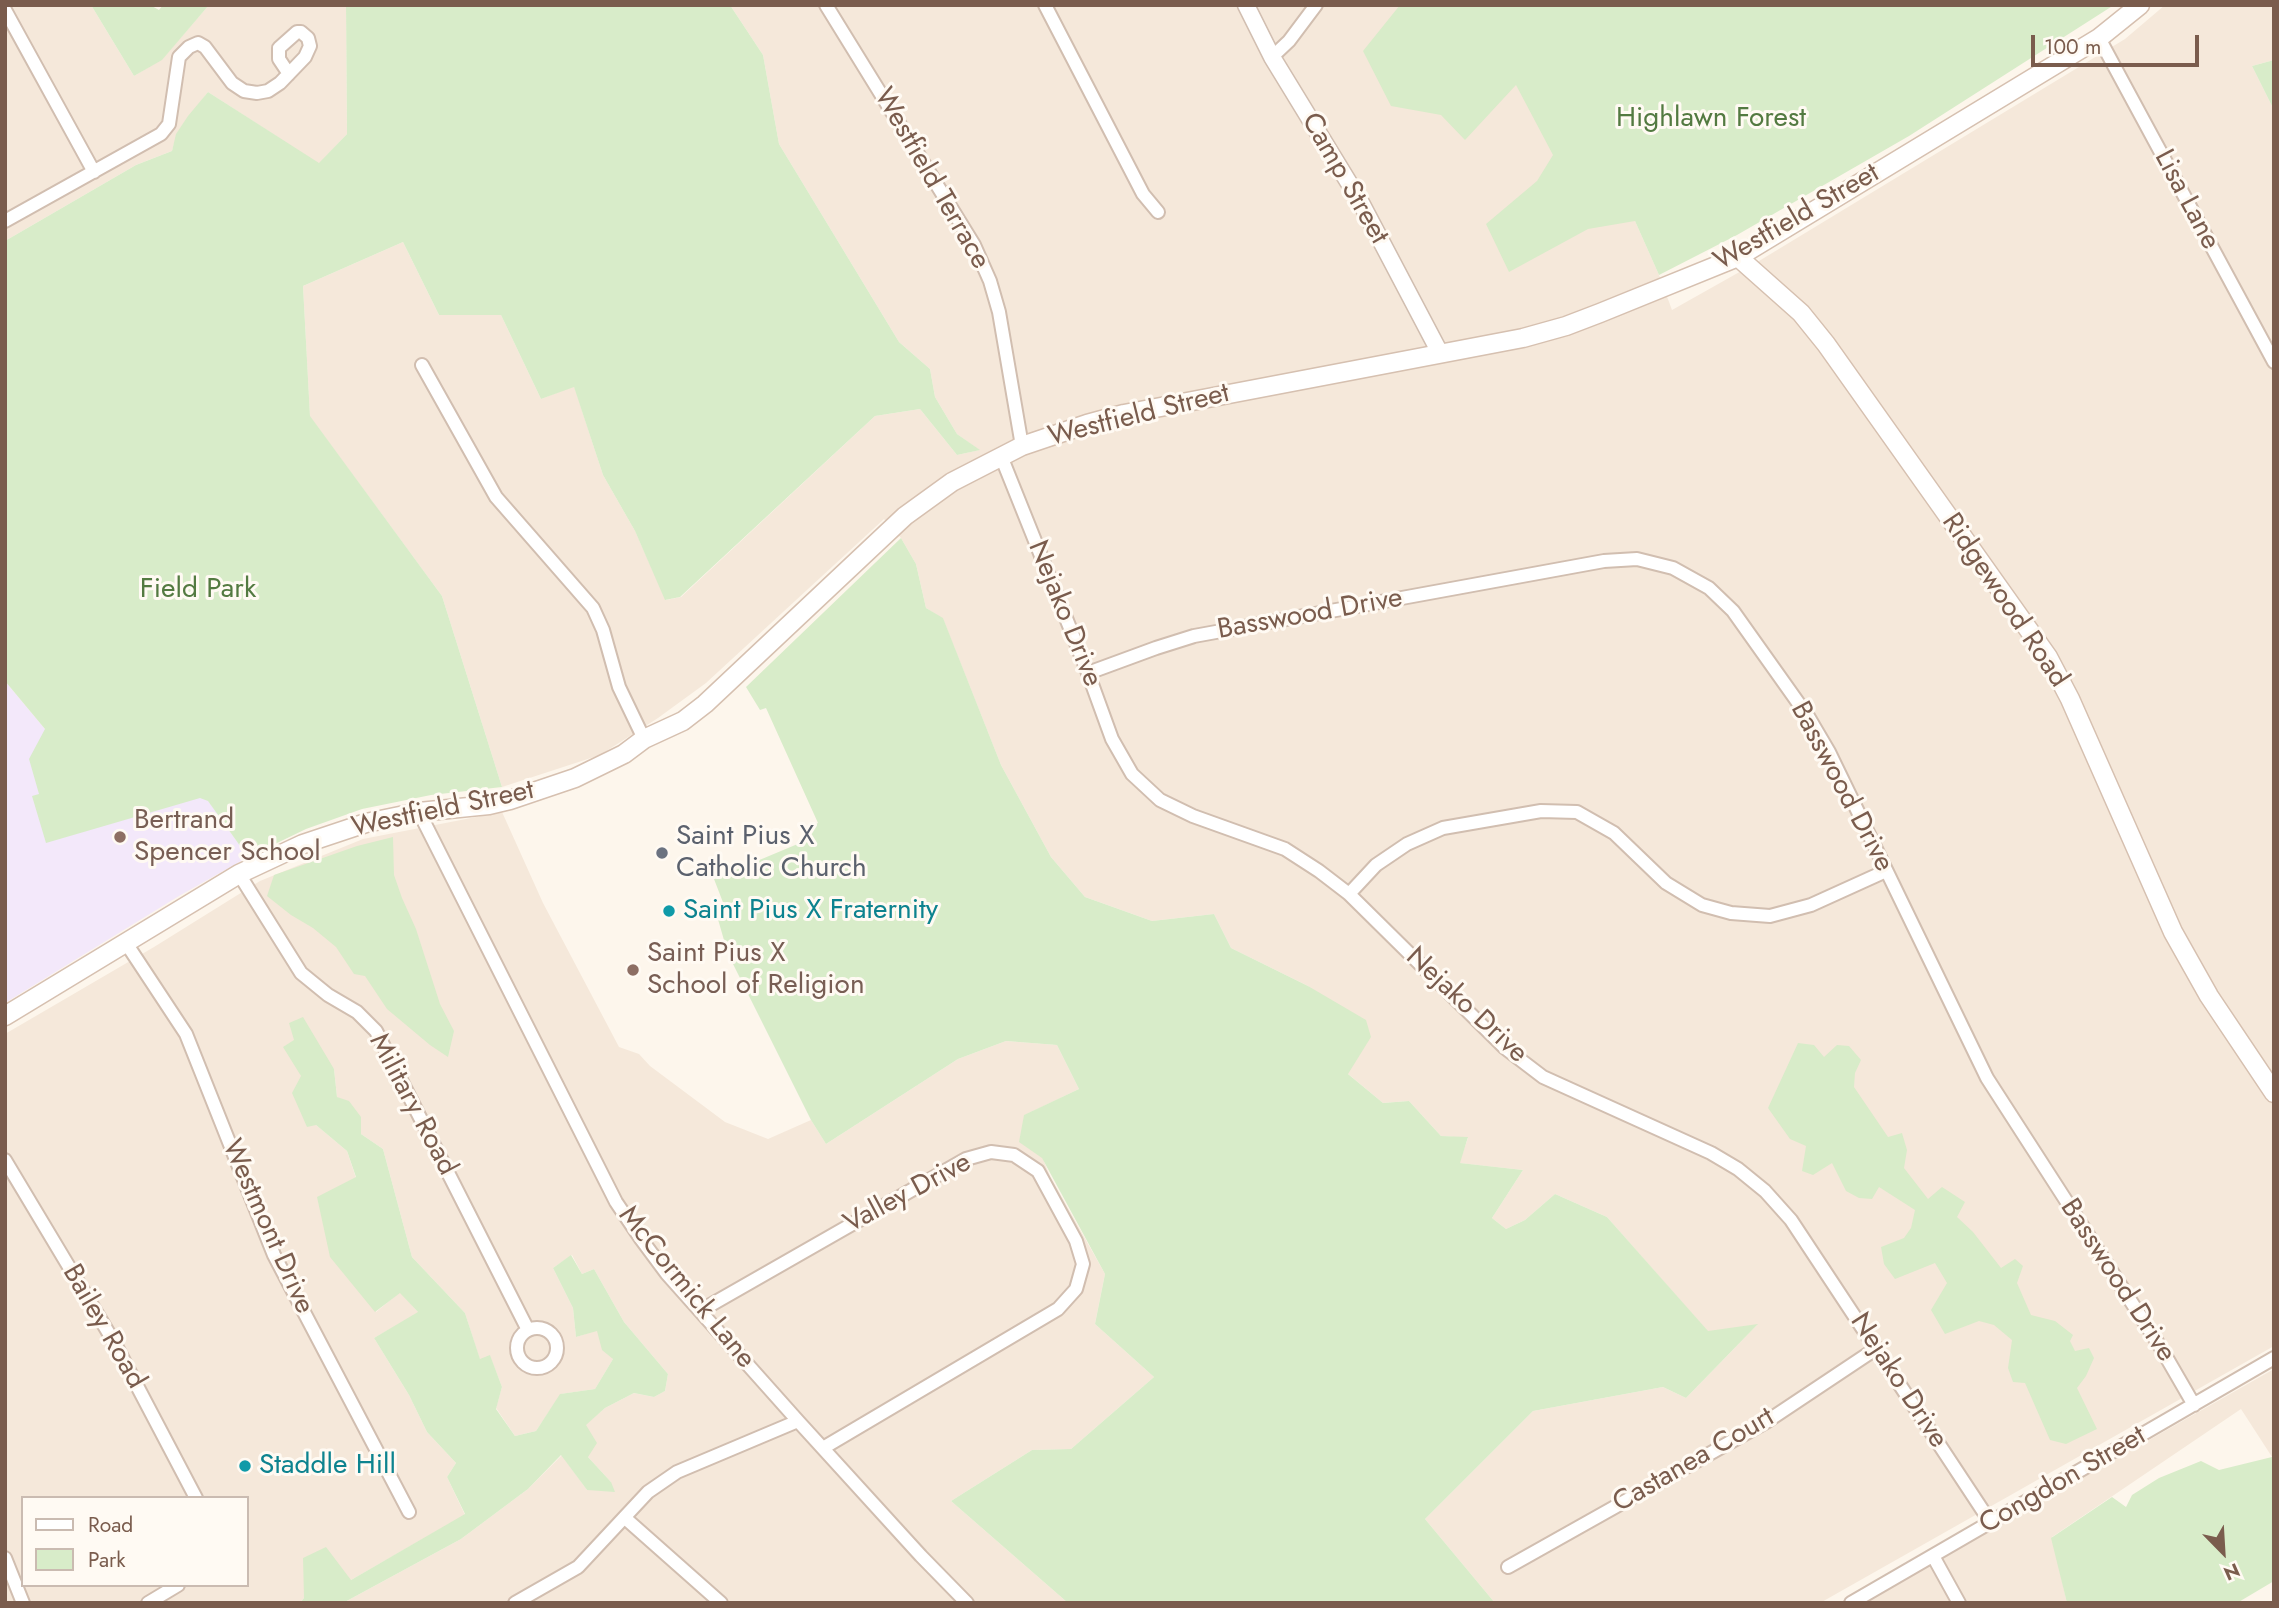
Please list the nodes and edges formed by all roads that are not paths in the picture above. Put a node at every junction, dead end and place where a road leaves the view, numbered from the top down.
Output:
1 (826, 5) edge
2 (1045, 5) edge
3 (1246, 5) edge
4 (1316, 5) edge
5 (2140, 5) edge
6 (5, 10) edge
7 (2098, 38) junction
8 (1272, 57) junction
9 (289, 74) dead end
10 (94, 172) junction
11 (1158, 212) dead end
12 (5, 221) edge
13 (1738, 257) junction
14 (1440, 353) junction
15 (2274, 362) edge
16 (422, 365) dead end
17 (1022, 446) junction
18 (1001, 456) junction
19 (1088, 673) junction
20 (644, 740) junction
21 (419, 812) junction
22 (1886, 871) junction
23 (239, 874) junction
24 (1349, 894) junction
25 (126, 943) junction
26 (5, 1016) edge
27 (2272, 1086) edge
28 (5, 1160) edge
29 (700, 1311) junction
30 (528, 1330) dead end
31 (1877, 1348) junction
32 (2274, 1358) edge
33 (2194, 1405) junction
34 (798, 1421) junction
35 (822, 1448) junction
36 (195, 1496) edge
37 (409, 1512) dead end
38 (625, 1518) junction
39 (1991, 1523) junction
40 (1933, 1556) junction
41 (5, 1558) edge
42 (1508, 1567) dead end
43 (175, 1587) edge
44 (23, 1603) edge
45 (148, 1603) edge
46 (515, 1603) edge
47 (721, 1603) edge
48 (967, 1603) edge
49 (1852, 1603) edge
50 (1959, 1603) edge

1 - 17 street, Westfield Terrace
2 - 11 street
3 - 8 street, Camp Street
4 - 8 street
5 - 7 main road, Westfield Street
6 - 10 street
7 - 13 main road, Westfield Street
7 - 15 street, Lisa Lane
8 - 14 street, Camp Street
9 - 10 street
10 - 12 street
13 - 14 main road, Westfield Street
13 - 27 main road, Ridgewood Road
14 - 17 main road, Westfield Street
16 - 20 street
17 - 18 main road, Westfield Street
18 - 19 street, Nejako Drive
18 - 20 main road, Westfield Street
19 - 22 street, Basswood Drive
19 - 24 street, Nejako Drive
20 - 21 main road, Westfield Street
21 - 23 main road, Westfield Street
21 - 29 street, McCormick Lane
22 - 24 street
22 - 33 street, Basswood Drive
23 - 25 main road, Westfield Street
23 - 30 street, Military Road
24 - 31 street, Nejako Drive
25 - 26 main road, Westfield Street
25 - 37 street, Westmont Drive
28 - 36 street, Bailey Road
29 - 34 street, McCormick Lane
29 - 35 street, Valley Drive
31 - 39 street, Nejako Drive
31 - 42 street, Castanea Court
32 - 33 street, Congdon Street
33 - 39 street, Congdon Street
34 - 35 street, McCormick Lane
34 - 38 street
35 - 48 street, McCormick Lane
38 - 46 street
38 - 47 street
39 - 40 street, Congdon Street
40 - 49 street, Congdon Street
40 - 50 street
41 - 44 street
43 - 45 street

